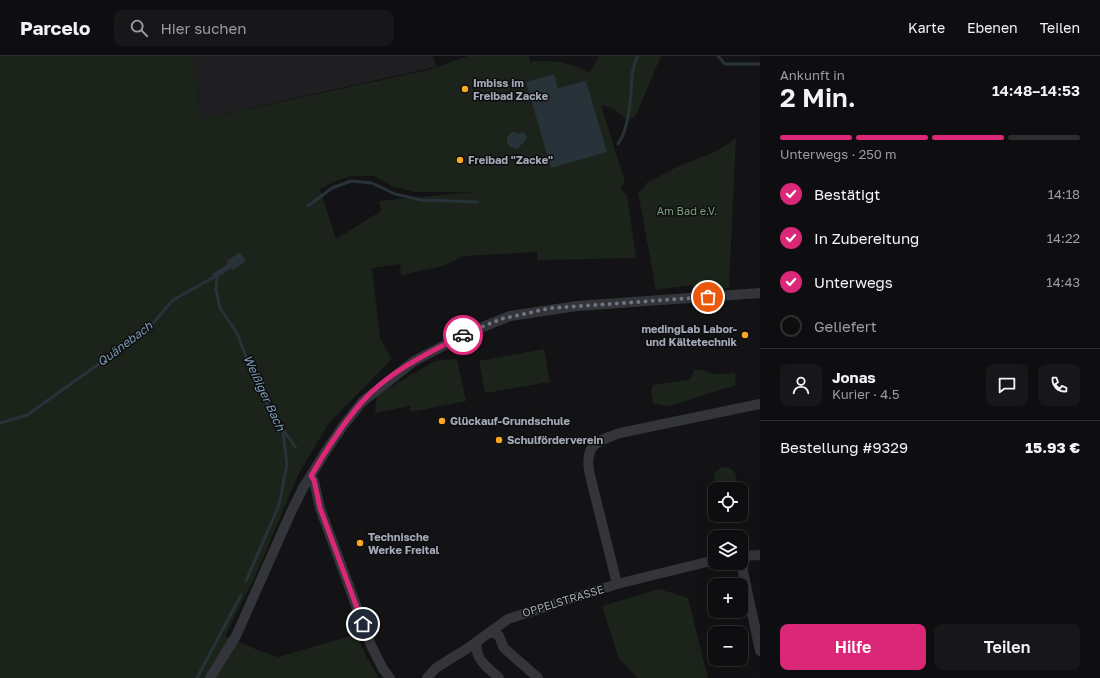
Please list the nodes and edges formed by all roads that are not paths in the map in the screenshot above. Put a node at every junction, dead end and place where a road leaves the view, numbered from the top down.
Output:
1 (760, 293) edge
2 (760, 404) edge
3 (311, 476) junction
4 (748, 556) edge
5 (760, 556) edge
6 (708, 562) edge
7 (743, 570) edge
8 (617, 584) junction
9 (489, 633) junction
10 (477, 642) junction
11 (760, 651) edge
12 (210, 678) edge
13 (390, 678) edge
14 (427, 678) edge
15 (499, 678) edge
16 (538, 678) edge

1 - 3 street
2 - 8 street
3 - 12 street
3 - 13 street
4 - 5 street
6 - 8 street, OPPELSTRASSE
7 - 11 street
8 - 9 street, OPPELSTRASSE
9 - 10 street, OPPELSTRASSE
9 - 16 street
10 - 14 street, OPPELSTRASSE
10 - 15 street

